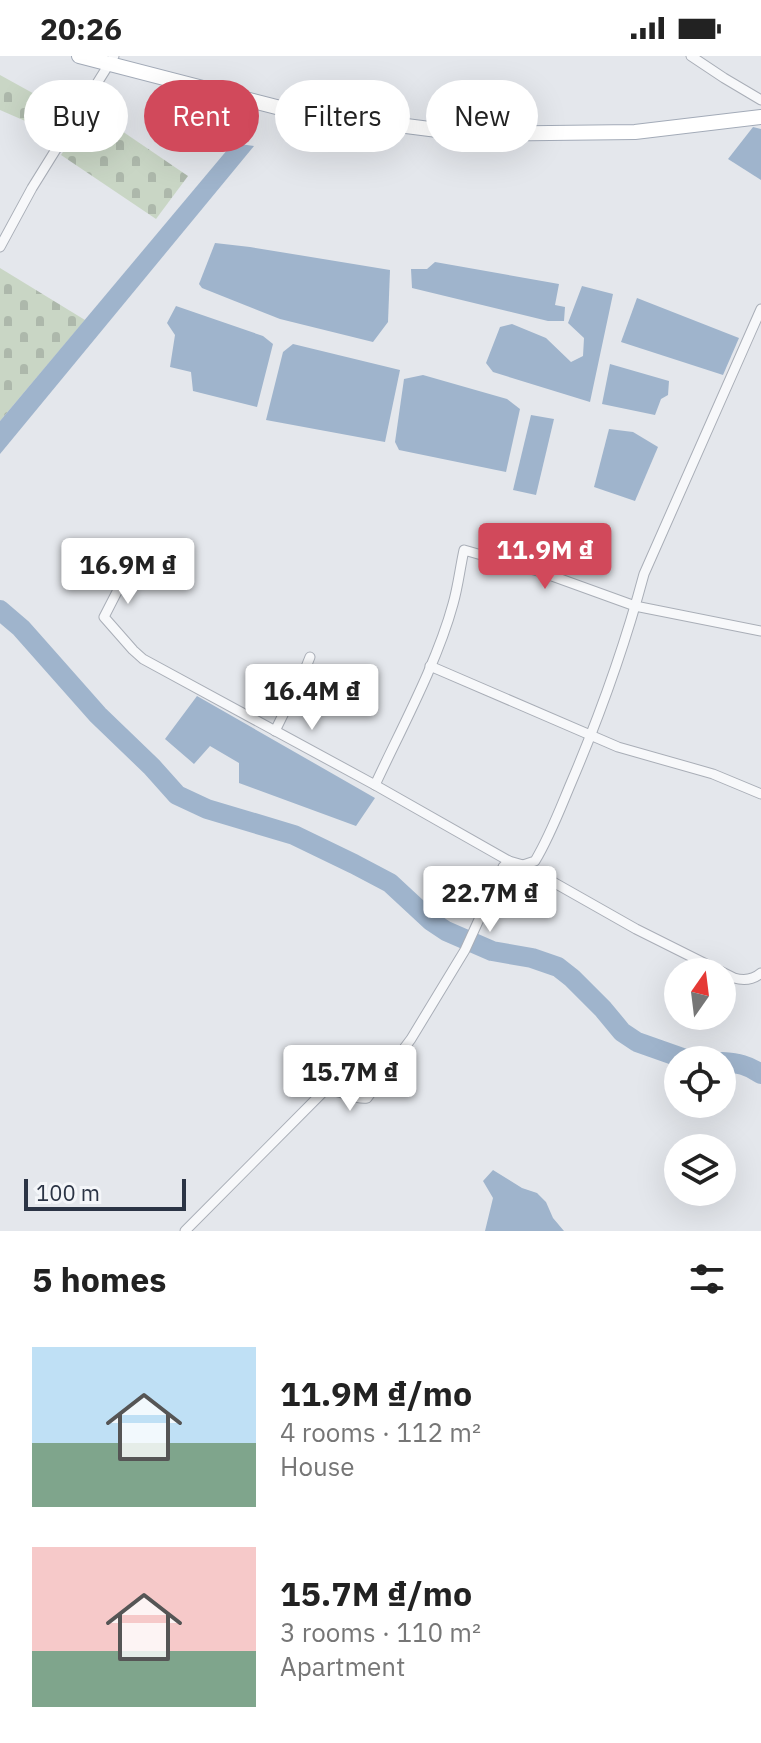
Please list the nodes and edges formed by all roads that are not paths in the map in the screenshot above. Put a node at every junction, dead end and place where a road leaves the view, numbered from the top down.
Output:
1 (79, 56) edge
2 (691, 56) edge
3 (111, 60) edge
4 (761, 100) edge
5 (761, 117) edge
6 (0, 247) edge
7 (761, 309) edge
8 (123, 580) dead end
9 (635, 606) junction
10 (761, 631) edge
11 (310, 657) dead end
12 (430, 666) junction
13 (275, 731) junction
14 (592, 736) junction
15 (375, 785) junction
16 (761, 794) edge
17 (509, 861) junction
18 (523, 865) junction
19 (761, 973) edge
20 (185, 1231) edge

1 - 3 main road
2 - 4 street
3 - 5 main road
3 - 6 street
7 - 9 street
8 - 13 street
9 - 10 street
9 - 12 street
9 - 14 street
11 - 13 street
12 - 14 street
12 - 15 street
13 - 15 street
14 - 16 street
14 - 18 street
15 - 17 street
17 - 18 street
17 - 20 street
18 - 19 street

